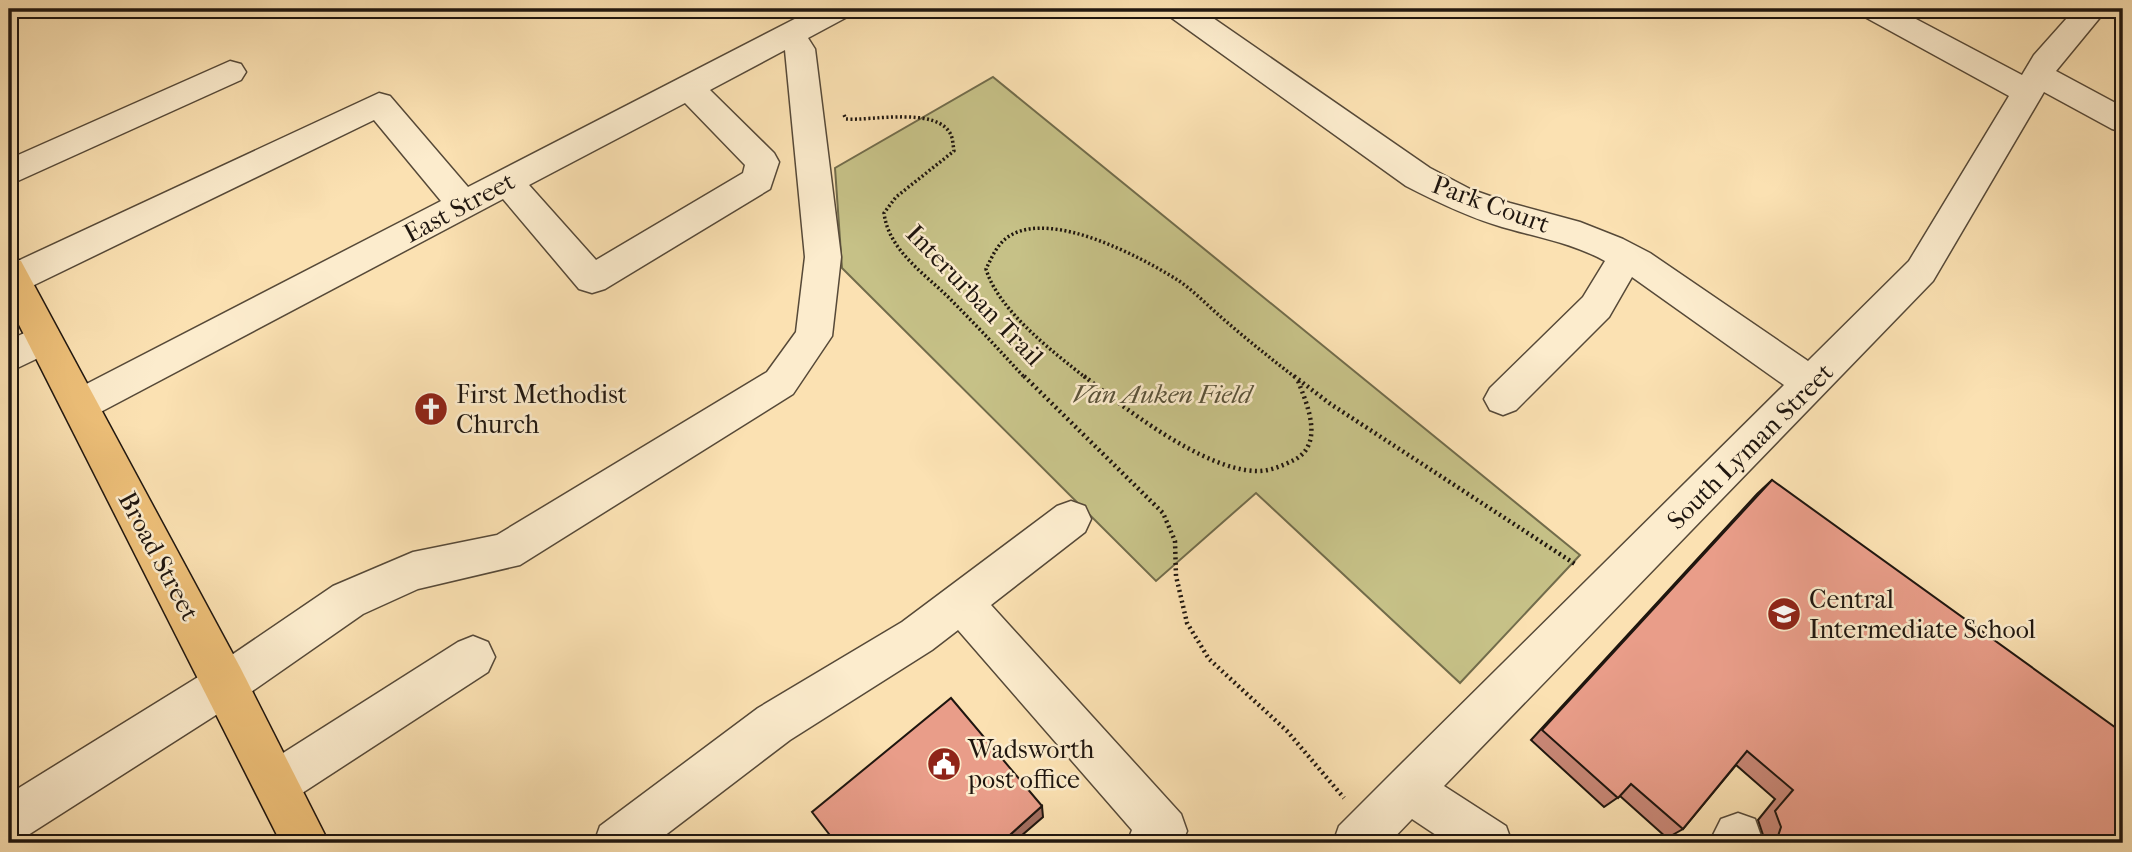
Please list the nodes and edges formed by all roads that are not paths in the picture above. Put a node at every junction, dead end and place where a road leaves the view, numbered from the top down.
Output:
1 (838, 9) edge
2 (1180, 9) edge
3 (1874, 9) edge
4 (2091, 9) edge
5 (789, 34) junction
6 (230, 72) dead end
7 (2033, 83) junction
8 (688, 87) junction
9 (2123, 121) edge
10 (9, 173) edge
11 (507, 182) junction
12 (463, 205) junction
13 (1626, 257) junction
14 (11, 275) edge
15 (44, 339) junction
16 (9, 357) edge
17 (1811, 384) junction
18 (1503, 399) dead end
19 (80, 405) junction
20 (1071, 519) dead end
21 (961, 602) junction
22 (473, 657) dead end
23 (226, 684) junction
24 (276, 783) junction
25 (1408, 789) junction
26 (9, 821) edge
27 (1371, 838) edge
28 (1163, 839) edge
29 (306, 843) edge
30 (617, 843) edge
31 (1489, 843) edge

1 - 5 street, East Street
2 - 13 street, Park Court
3 - 7 street
4 - 7 street, South Lyman Street
5 - 8 street, East Street
5 - 23 street
6 - 10 street
7 - 9 street
7 - 17 street, South Lyman Street
8 - 11 street, East Street
8 - 11 street
11 - 12 street, East Street
12 - 14 street
12 - 19 street, East Street
13 - 17 street, Park Court
13 - 18 street
14 - 15 main road, Broad Street
15 - 16 street
15 - 19 main road, Broad Street
17 - 25 street, South Lyman Street
19 - 23 main road, Broad Street
20 - 21 street
21 - 28 street
21 - 30 street
22 - 24 street
23 - 24 main road, Broad Street
23 - 26 street
24 - 29 main road, Broad Street
25 - 27 street, South Lyman Street
25 - 31 street

